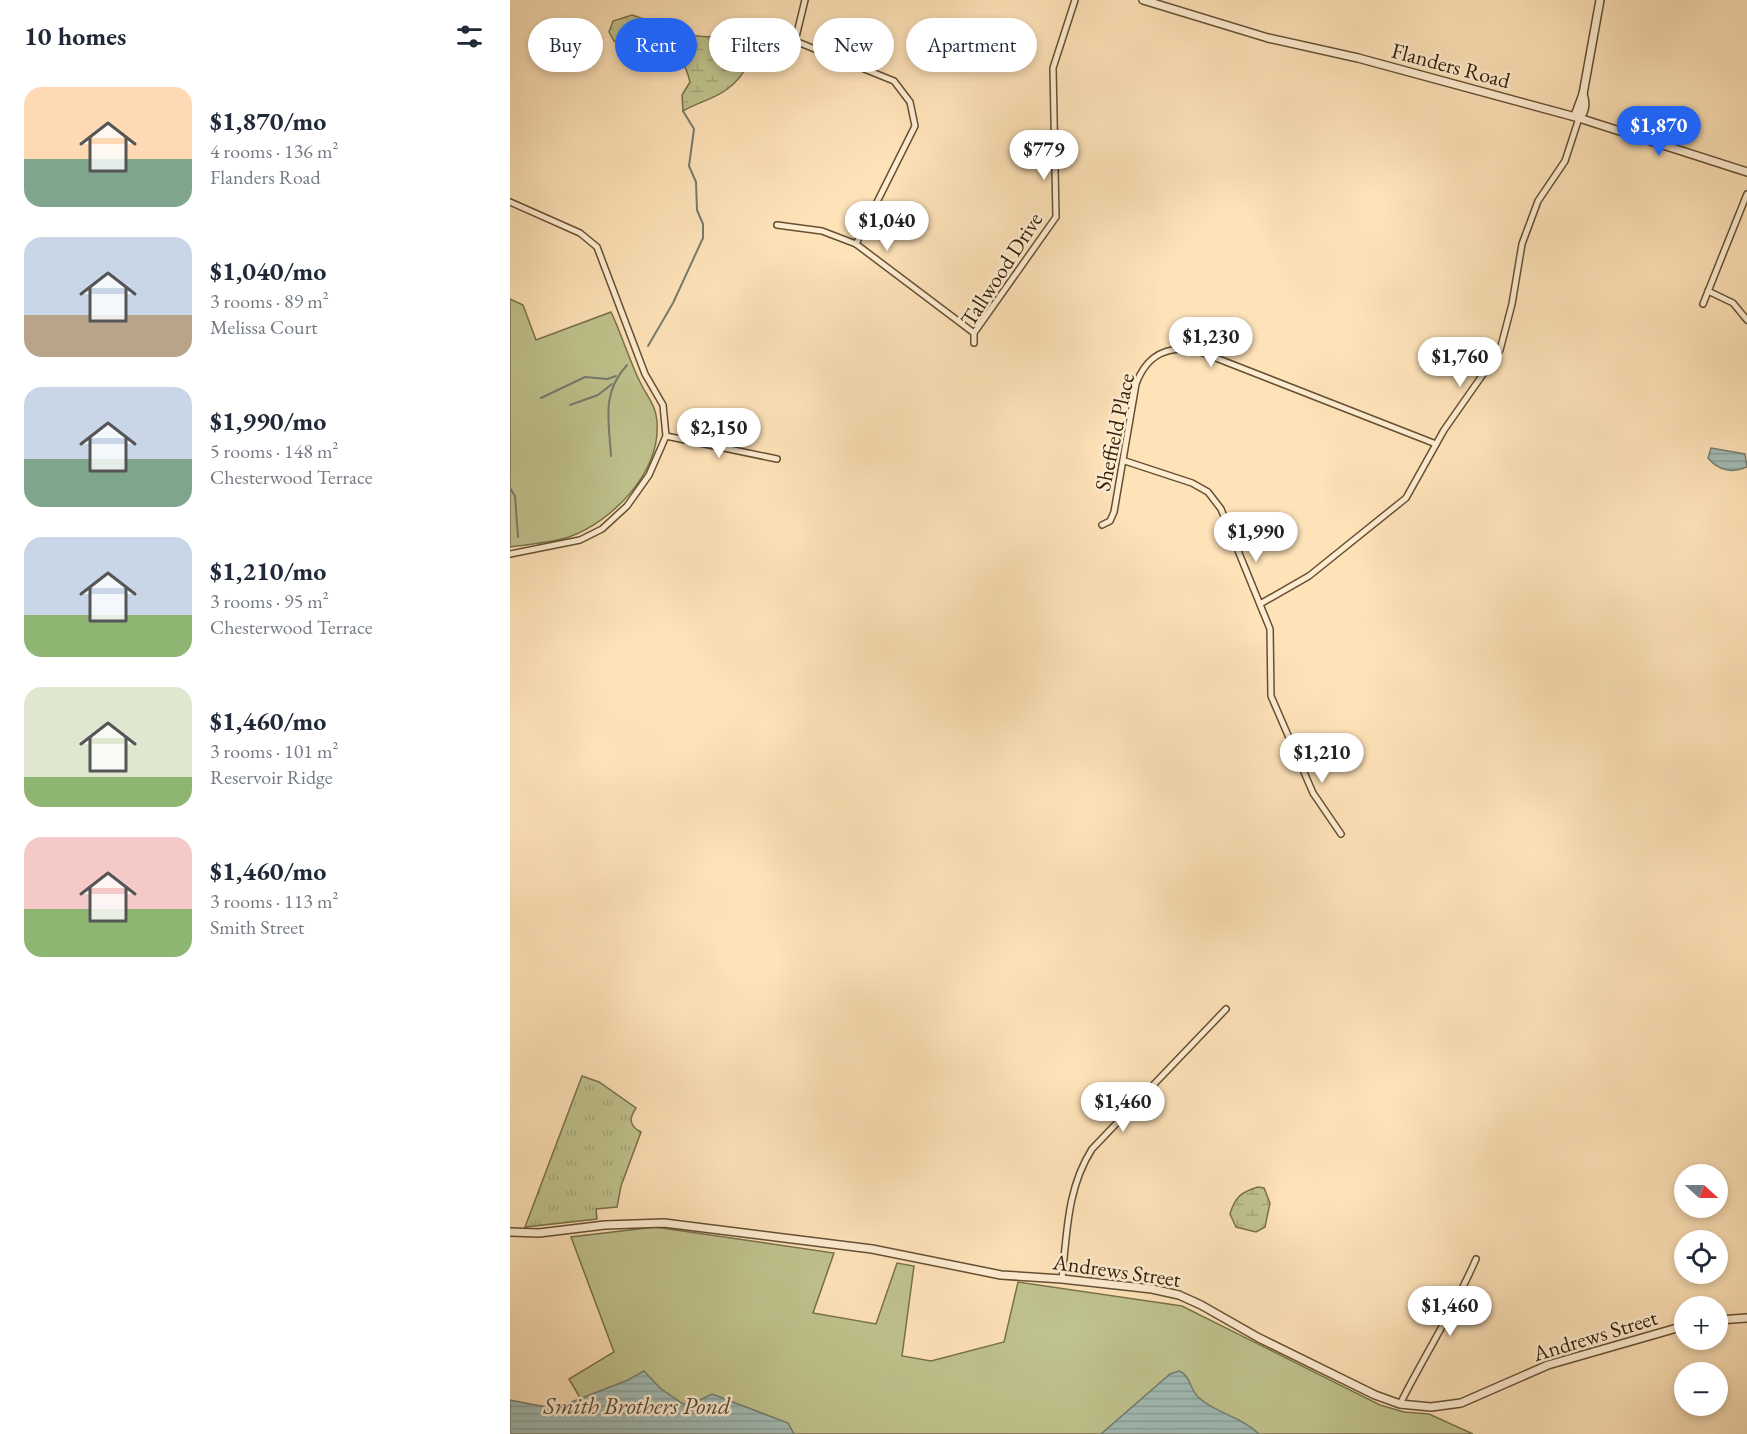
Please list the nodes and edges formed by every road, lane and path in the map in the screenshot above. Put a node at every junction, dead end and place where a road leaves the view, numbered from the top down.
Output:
1 (805, 0) edge
2 (1075, 0) edge
3 (1143, 0) edge
4 (1600, 0) edge
5 (1579, 118) junction
6 (1747, 172) edge
7 (1747, 194) edge
8 (510, 202) edge
9 (777, 225) dead end
10 (856, 244) junction
11 (1708, 291) junction
12 (1703, 304) dead end
13 (1747, 320) edge
14 (974, 333) junction
15 (974, 343) dead end
16 (666, 436) junction
17 (1436, 444) junction
18 (777, 459) dead end
19 (1125, 460) junction
20 (1102, 525) dead end
21 (510, 554) edge
22 (1260, 604) junction
23 (1341, 834) dead end
24 (1226, 1009) dead end
25 (510, 1232) edge
26 (1476, 1259) dead end
27 (1062, 1279) junction
28 (1747, 1318) edge
29 (1728, 1319) edge
30 (1674, 1329) edge
31 (1400, 1404) junction

1 - 10 street
2 - 14 street, Tallwood Drive
3 - 5 street, Flanders Road
4 - 5 street
5 - 6 street, Flanders Road
5 - 17 street
7 - 11 street
8 - 16 street
9 - 10 street
10 - 14 street
11 - 12 street
11 - 13 street
14 - 15 street, Tallwood Drive
16 - 18 street
16 - 21 street
17 - 19 street, Sheffield Place
17 - 22 street
19 - 20 street, Sheffield Place
19 - 22 street
22 - 23 street
24 - 27 street
25 - 27 street, Andrews Street
26 - 31 street
27 - 31 street, Andrews Street
28 - 29 street
30 - 31 street, Andrews Street

